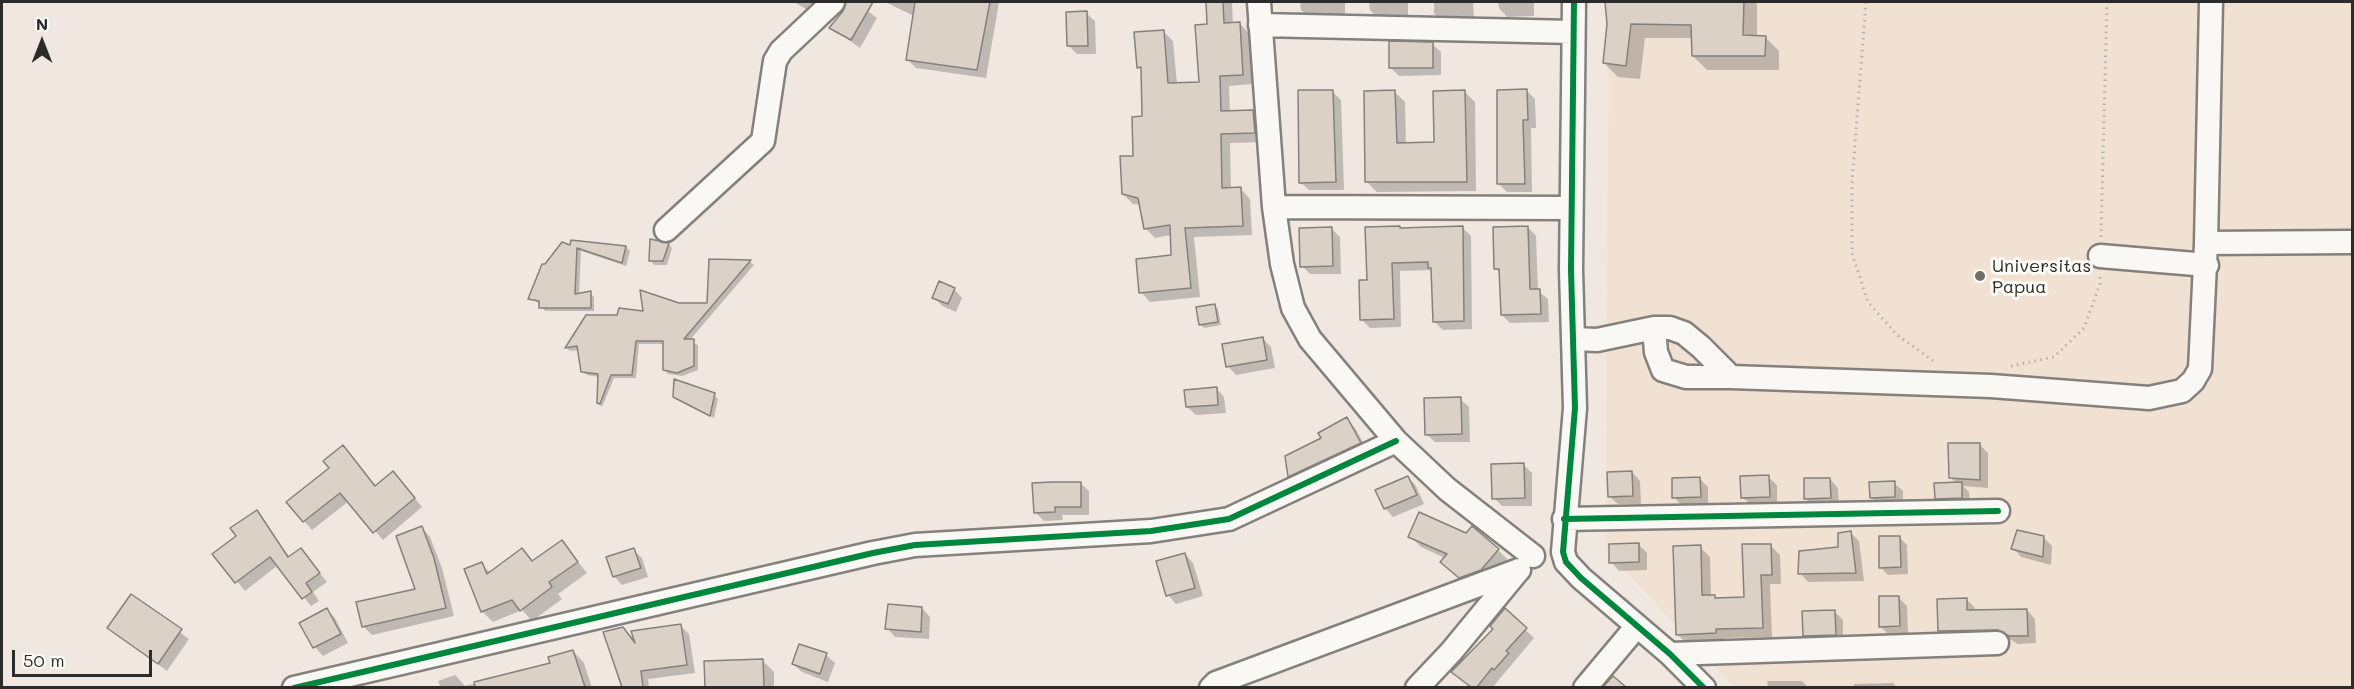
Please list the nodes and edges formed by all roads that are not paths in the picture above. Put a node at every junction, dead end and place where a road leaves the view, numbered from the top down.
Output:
1 (833, 2) edge
2 (1259, 2) edge
3 (1574, 2) edge
4 (2211, 2) edge
5 (1260, 25) junction
6 (1573, 33) junction
7 (1274, 207) junction
8 (1571, 208) junction
9 (666, 230) dead end
10 (2352, 242) edge
11 (2206, 254) junction
12 (2100, 256) road end
13 (1654, 328) junction
14 (1574, 339) junction
15 (1731, 377) junction
16 (1396, 441) junction
17 (1998, 511) dead end
18 (1564, 519) junction
19 (1563, 552) junction
20 (1526, 563) junction
21 (1637, 626) junction
22 (1997, 643) dead end
23 (1670, 654) junction
24 (294, 687) edge
25 (1211, 687) edge
26 (1417, 687) edge
27 (1585, 687) edge
28 (1704, 687) edge

1 - 9 street
2 - 5 street
3 - 6 street
4 - 11 street
5 - 6 street
5 - 7 street
6 - 8 street
7 - 8 street
7 - 16 street
8 - 14 street
10 - 11 street
11 - 12 street
11 - 15 street
13 - 14 street
13 - 15 street
13 - 15 street
14 - 18 street
16 - 20 street
16 - 24 street
17 - 18 street
18 - 19 street
19 - 20 street
19 - 21 street
20 - 25 street
20 - 26 street
21 - 23 street
21 - 27 street
22 - 23 street
23 - 28 street

